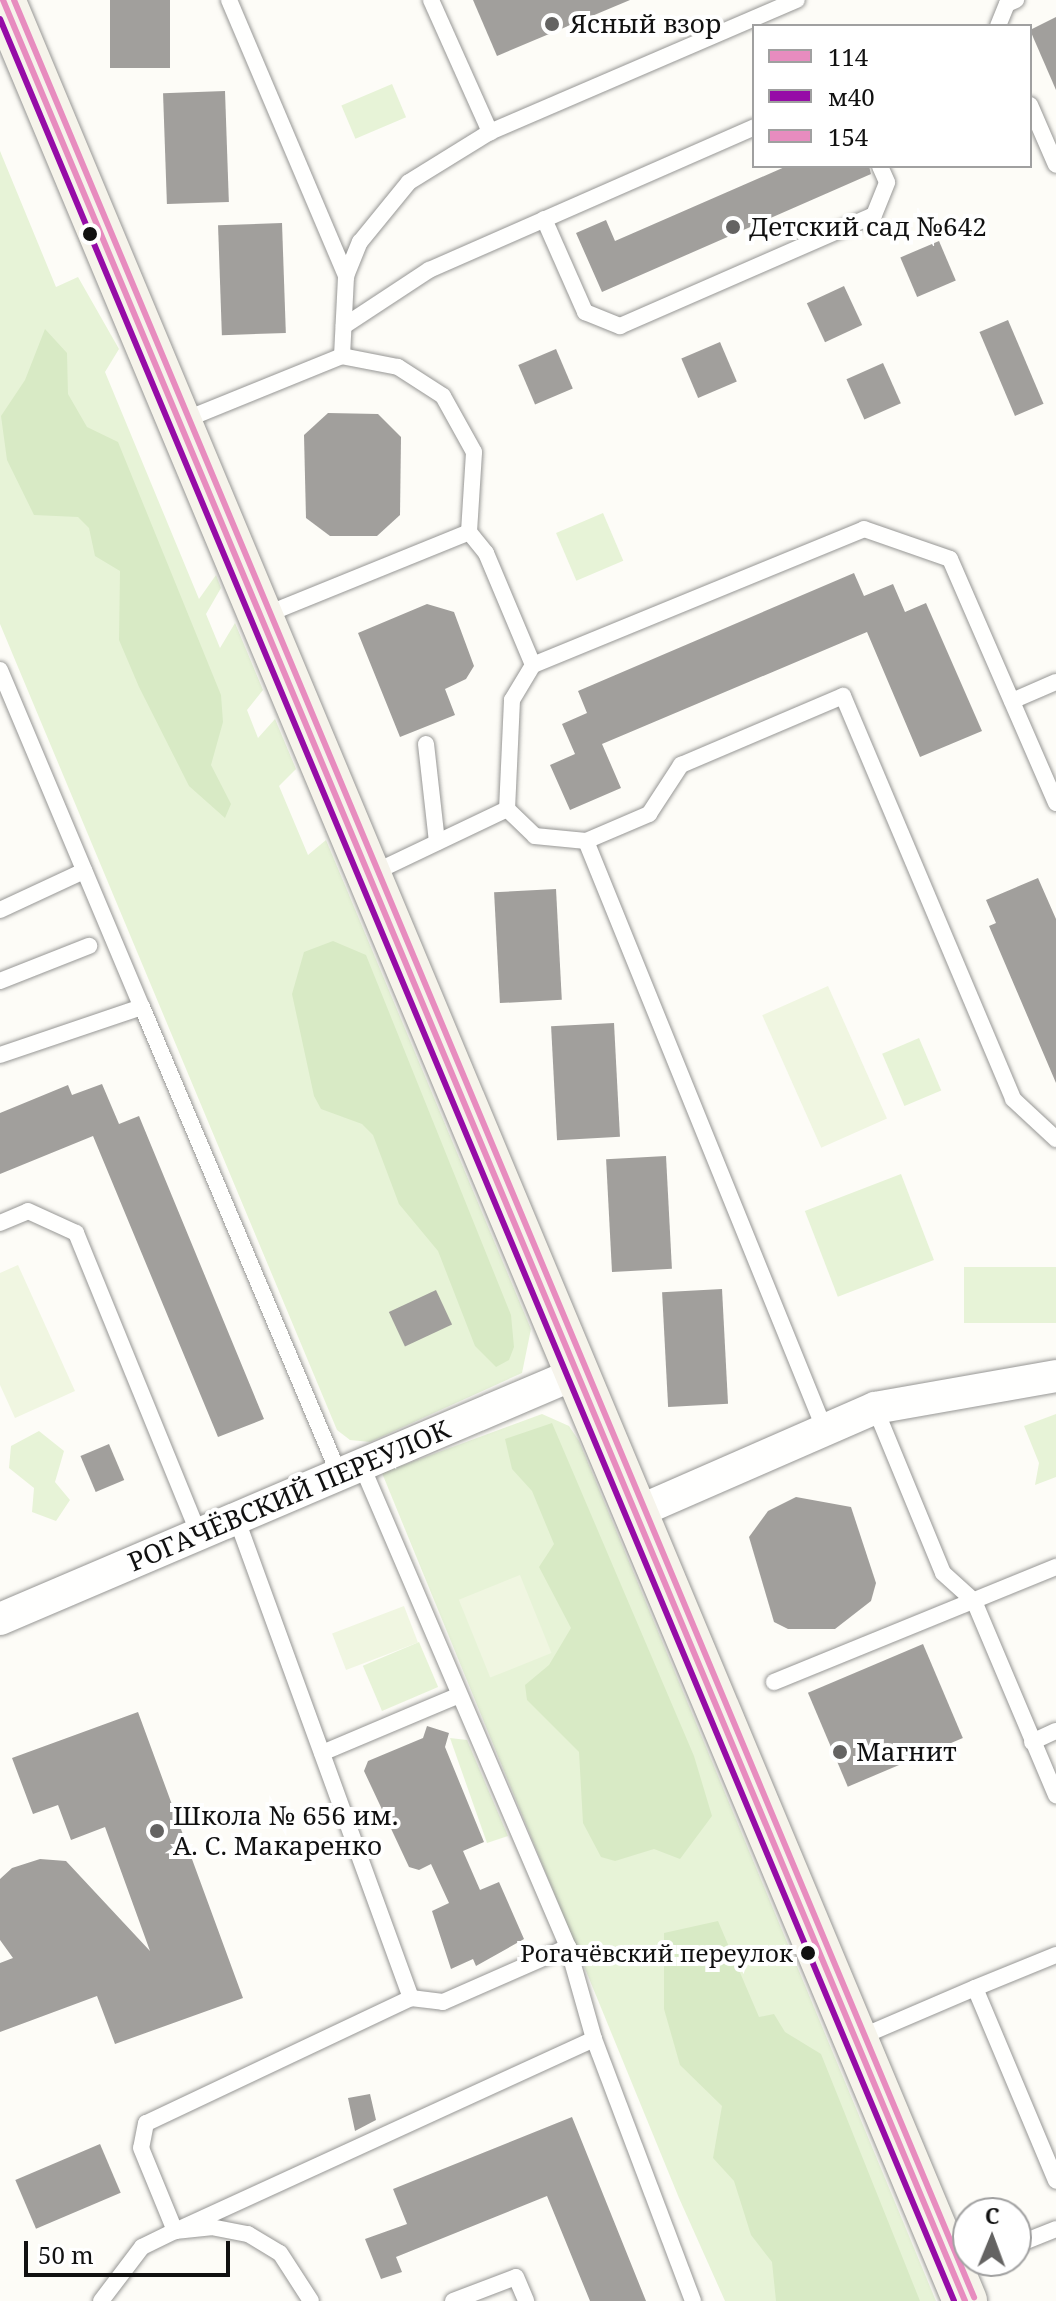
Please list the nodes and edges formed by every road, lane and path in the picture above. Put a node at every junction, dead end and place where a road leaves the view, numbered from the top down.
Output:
1 (3, 0) edge
2 (229, 0) edge
3 (431, 0) edge
4 (797, 0) edge
5 (1016, 0) edge
6 (999, 24) edge
7 (1032, 110) edge
8 (752, 128) edge
9 (490, 132) junction
10 (1056, 165) edge
11 (881, 168) edge
12 (544, 219) junction
13 (346, 276) junction
14 (344, 326) junction
15 (342, 356) junction
16 (182, 421) junction
17 (469, 532) junction
18 (265, 615) junction
19 (533, 665) junction
20 (0, 670) edge
21 (1056, 682) edge
22 (1012, 701) junction
23 (426, 744) dead end
24 (1056, 803) edge
25 (507, 809) junction
26 (586, 841) junction
27 (437, 842) junction
28 (84, 871) junction
29 (371, 874) junction
30 (0, 910) edge
31 (89, 946) dead end
32 (0, 981) edge
33 (142, 1007) junction
34 (0, 1055) edge
35 (1056, 1139) edge
36 (0, 1223) edge
37 (577, 1373) junction
38 (1056, 1376) edge
39 (875, 1408) junction
40 (824, 1428) junction
41 (350, 1469) junction
42 (637, 1512) junction
43 (237, 1520) junction
44 (199, 1534) junction
45 (1056, 1567) edge
46 (974, 1601) junction
47 (0, 1619) edge
48 (774, 1682) dead end
49 (459, 1695) junction
50 (1056, 1731) edge
51 (1032, 1742) junction
52 (322, 1753) junction
53 (1056, 1795) edge
54 (568, 1947) junction
55 (1056, 1955) edge
56 (975, 1988) junction
57 (411, 1998) junction
58 (594, 2039) junction
59 (855, 2039) junction
60 (1051, 2156) edge
61 (1056, 2181) edge
62 (1056, 2229) edge
63 (175, 2231) junction
64 (1032, 2239) edge
65 (952, 2251) edge
66 (101, 2301) edge
67 (311, 2301) edge
68 (453, 2301) edge
69 (526, 2301) edge
70 (693, 2301) edge

1 - 16 street
2 - 13 lane
3 - 9 lane
4 - 9 lane
5 - 6 lane
7 - 10 lane
8 - 12 lane
9 - 13 lane
11 - 12 lane
12 - 14 lane
13 - 14 lane
14 - 15 lane
15 - 16 lane
15 - 17 lane
16 - 18 street
17 - 18 lane
17 - 19 lane
18 - 29 street
19 - 22 lane
19 - 25 lane
20 - 28 lane
21 - 22 lane
22 - 24 lane
23 - 27 lane
25 - 26 lane
25 - 27 lane
26 - 35 lane
26 - 40 lane
27 - 29 lane
28 - 30 lane
28 - 33 lane
29 - 37 street
31 - 32 lane
33 - 34 lane
33 - 41 lane
36 - 44 lane
37 - 41 street, РОГАЧЁВСКИЙ ПЕРЕУЛОК
37 - 42 street
38 - 39 street
39 - 40 street
39 - 46 lane
40 - 42 street
41 - 43 street, РОГАЧЁВСКИЙ ПЕРЕУЛОК
41 - 49 lane
42 - 59 street
43 - 44 street, РОГАЧЁВСКИЙ ПЕРЕУЛОК
43 - 52 lane
44 - 47 street, РОГАЧЁВСКИЙ ПЕРЕУЛОК
45 - 46 lane
46 - 48 lane
46 - 51 lane
49 - 52 lane
49 - 54 lane
50 - 51 lane
51 - 53 lane
52 - 57 lane
54 - 57 lane
54 - 58 lane
55 - 56 lane
56 - 59 lane
56 - 60 lane
57 - 63 lane
58 - 63 lane
58 - 70 lane
59 - 65 street
60 - 61 lane
62 - 64 lane
63 - 66 lane
63 - 67 lane
68 - 69 lane

